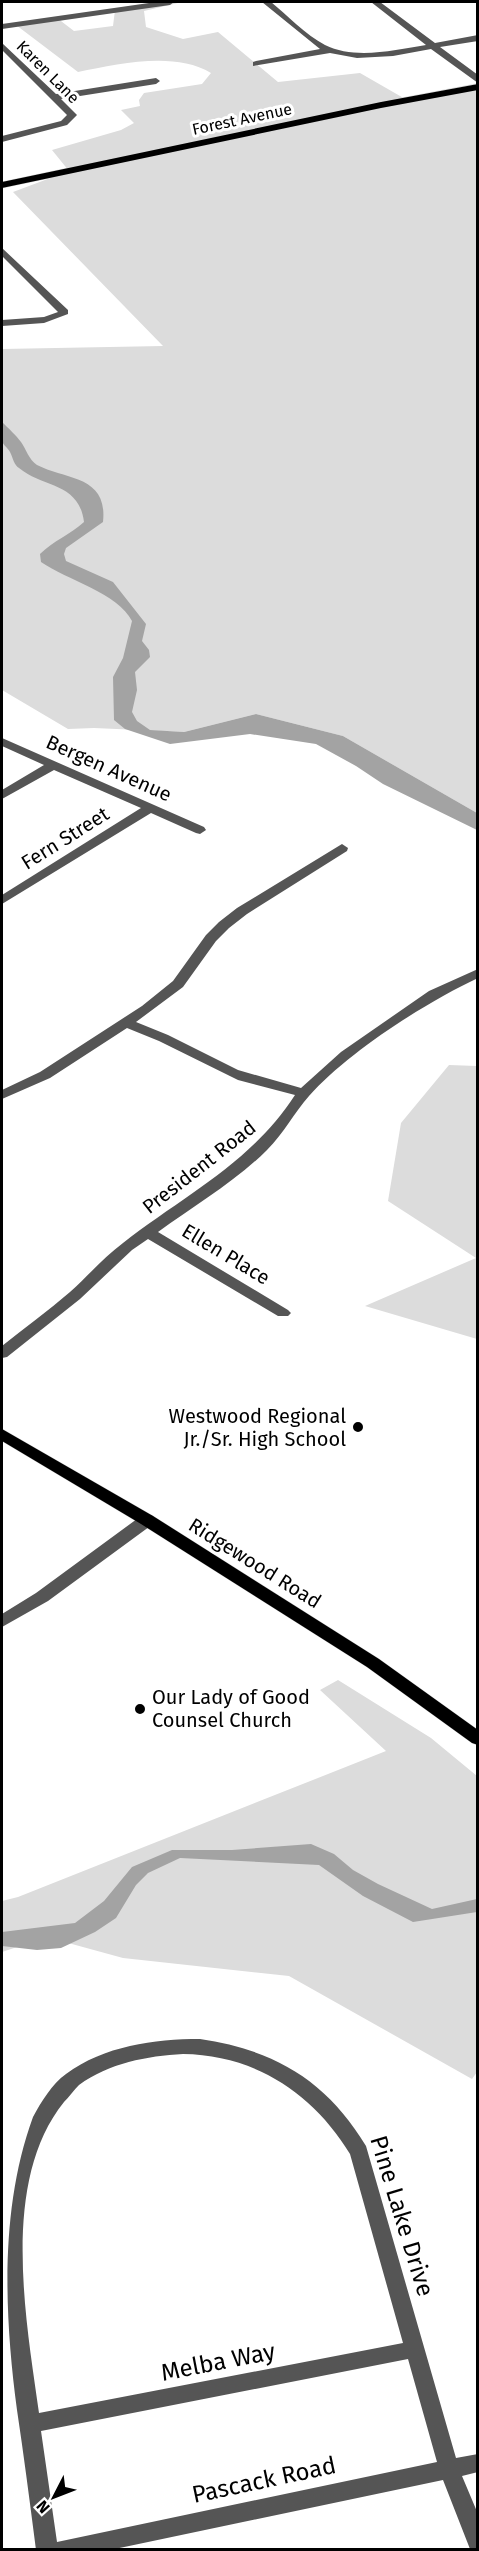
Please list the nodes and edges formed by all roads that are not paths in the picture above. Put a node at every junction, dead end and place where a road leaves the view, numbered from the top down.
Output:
1 (170, 2) edge
2 (266, 2) edge
3 (375, 2) edge
4 (2, 27) edge
5 (477, 38) edge
6 (2, 46) edge
7 (434, 46) junction
8 (330, 50) junction
9 (256, 64) dead end
10 (477, 80) edge
11 (156, 81) dead end
12 (477, 87) edge
13 (54, 97) junction
14 (2, 138) edge
15 (2, 185) edge
16 (2, 251) edge
17 (2, 323) edge
18 (2, 742) edge
19 (53, 765) junction
20 (2, 795) edge
21 (150, 808) junction
22 (200, 830) dead end
23 (342, 848) dead end
24 (2, 900) edge
25 (477, 973) edge
26 (125, 1023) junction
27 (304, 1093) junction
28 (2, 1095) edge
29 (147, 1232) junction
30 (283, 1313) dead end
31 (2, 1353) edge
32 (2, 1434) edge
33 (147, 1520) junction
34 (5, 1615) edge
35 (477, 1739) edge
36 (416, 2349) junction
37 (30, 2424) junction
38 (477, 2463) edge
39 (449, 2469) junction
40 (477, 2542) edge
41 (47, 2550) edge
42 (61, 2550) edge

1 - 4 street
2 - 8 street
3 - 7 street
5 - 7 street
6 - 13 street, Karen Lane
7 - 8 street
7 - 10 street
8 - 9 street
11 - 13 street
12 - 15 main road, Forest Avenue
13 - 14 street, Karen Lane
16 - 17 street
18 - 19 street, Bergen Avenue
19 - 20 street
19 - 21 street, Bergen Avenue
21 - 22 street, Bergen Avenue
21 - 24 street, Fern Street
23 - 26 street
25 - 27 street, President Road
26 - 27 street
26 - 28 street
27 - 29 street, President Road
29 - 30 street, Ellen Place
29 - 31 street, President Road
32 - 33 main road, Ridgewood Road
33 - 34 street
33 - 35 main road, Ridgewood Road
36 - 37 street, Melba Way
36 - 37 street, Pine Lake Drive
36 - 39 street, Pine Lake Drive
37 - 41 street, Pine Lake Drive
38 - 39 street, Pascack Road
39 - 40 street, Pine Lake Drive
39 - 42 street, Pascack Road

